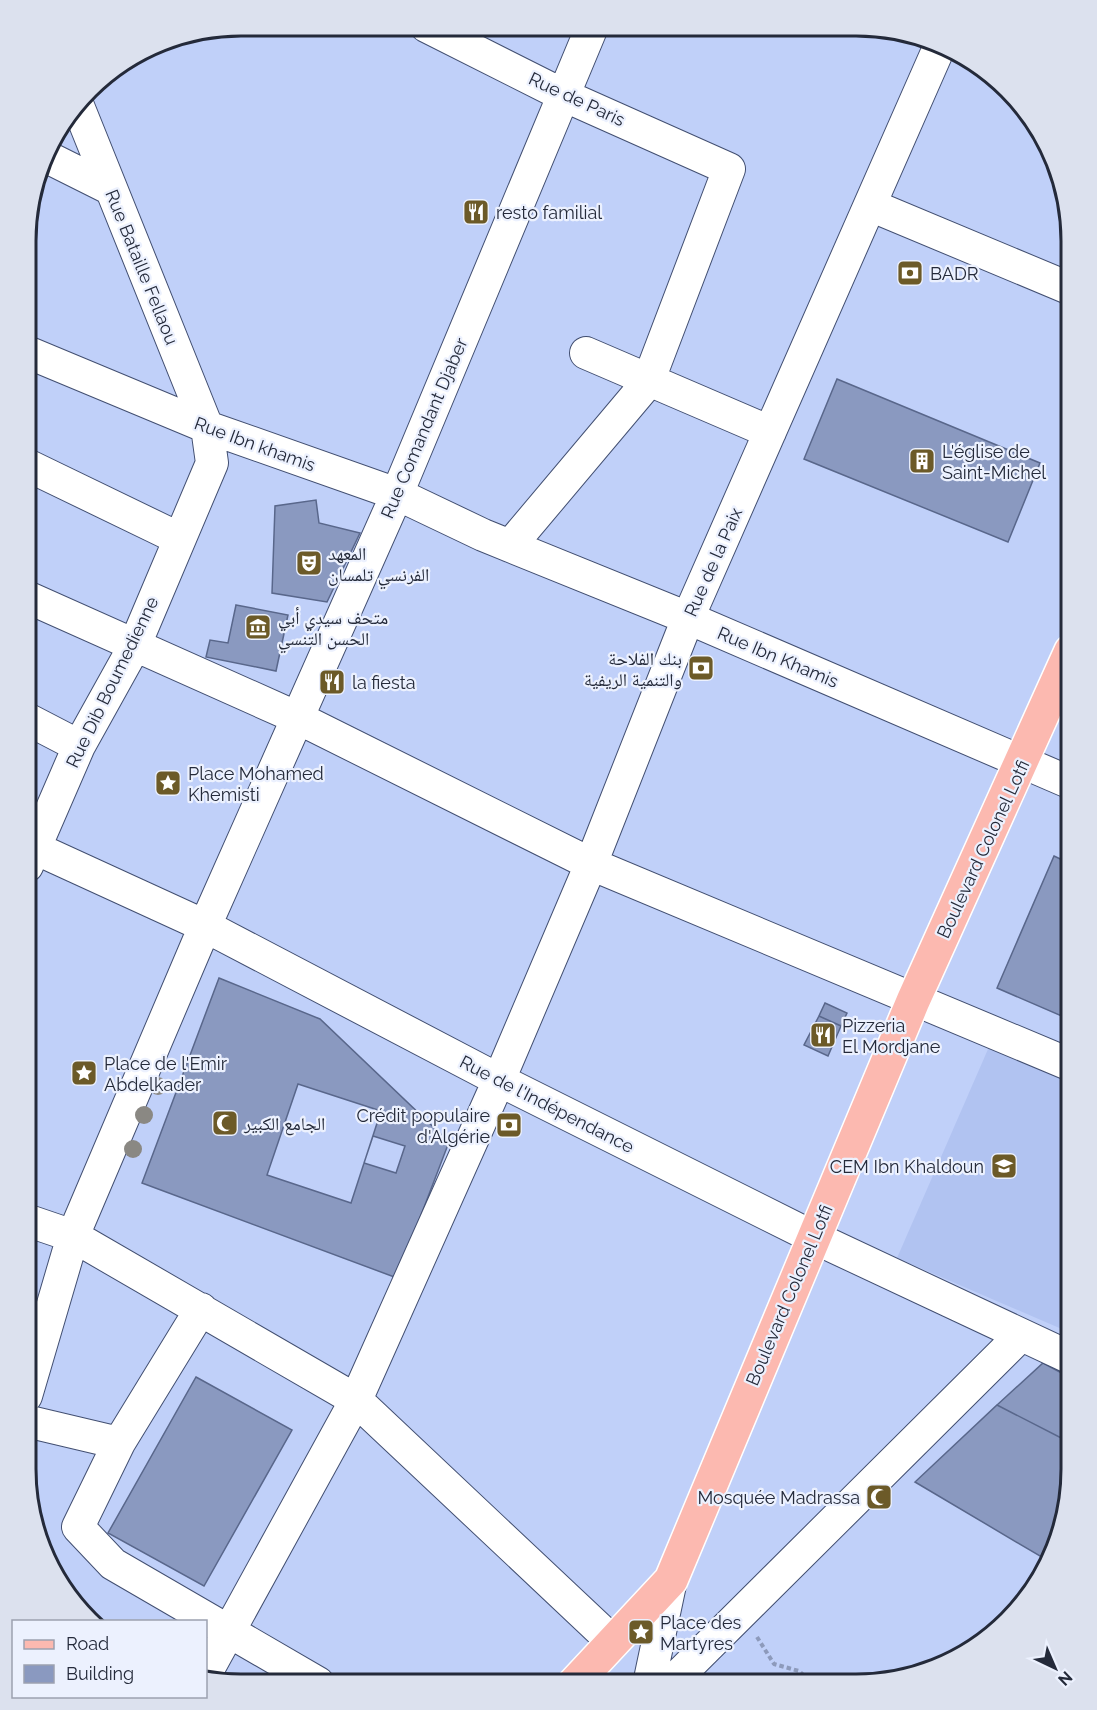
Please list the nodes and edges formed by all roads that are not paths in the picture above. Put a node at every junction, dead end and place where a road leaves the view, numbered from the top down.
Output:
1 (446, 36) edge
2 (588, 36) edge
3 (937, 53) edge
4 (563, 94) junction
5 (81, 114) edge
6 (53, 160) edge
7 (109, 188) junction
8 (870, 206) junction
9 (1061, 285) edge
10 (586, 353) dead end
11 (36, 356) edge
12 (648, 382) junction
13 (207, 427) junction
14 (770, 432) junction
15 (36, 469) edge
16 (397, 494) junction
17 (178, 538) junction
18 (497, 541) junction
19 (36, 601) edge
20 (688, 618) junction
21 (134, 647) junction
22 (1061, 674) edge
23 (298, 718) junction
24 (36, 724) edge
25 (79, 746) junction
26 (1022, 762) junction
27 (1061, 779) edge
28 (36, 838) edge
29 (36, 856) edge
30 (591, 864) junction
31 (205, 926) junction
32 (913, 1000) junction
33 (1061, 1061) edge
34 (499, 1080) junction
35 (36, 1223) edge
36 (73, 1236) junction
37 (813, 1237) junction
38 (201, 1309) junction
39 (1021, 1335) junction
40 (1061, 1353) edge
41 (36, 1362) edge
42 (356, 1400) junction
43 (36, 1423) edge
44 (119, 1443) junction
45 (671, 1580) junction
46 (229, 1632) junction
47 (613, 1642) junction
48 (207, 1671) edge
49 (302, 1674) edge
50 (583, 1674) edge
51 (651, 1674) edge
52 (680, 1674) edge

1 - 4 street, Rue de Paris
2 - 4 street, Rue Comandant Djaber
3 - 8 street, Rue de la Paix
4 - 12 street, Rue de Paris
4 - 16 street, Rue Comandant Djaber
5 - 7 street, Rue Bataille Fellaou
6 - 7 street
7 - 13 street, Rue Bataille Fellaou
8 - 9 street
8 - 14 street, Rue de la Paix
10 - 12 street
11 - 13 street, Rue Ibn khamis
12 - 14 street
12 - 18 street
13 - 16 street, Rue Ibn khamis
13 - 17 street, Rue Dib Boumedienne
14 - 20 street, Rue de la Paix
15 - 17 street
16 - 18 street, Rue Ibn khamis
16 - 23 street, Rue Comandant Djaber
17 - 21 street, Rue Dib Boumedienne
18 - 20 street, Rue Ibn Khamis
19 - 21 street
20 - 26 street, Rue Ibn Khamis
20 - 30 street, Rue de la Paix
21 - 23 street
21 - 25 street, Rue Dib Boumedienne
22 - 26 main road, Boulevard Colonel Lotfi
23 - 30 street
23 - 31 street, Rue Comandant Djaber
24 - 25 street
25 - 28 street, Rue Dib Boumedienne
26 - 27 street, Rue Ibn Khamis
26 - 32 main road, Boulevard Colonel Lotfi
29 - 31 street, Rue de l'Indépendance
30 - 32 street
30 - 34 street, Rue de la Paix
31 - 34 street, Rue de l'Indépendance
31 - 36 street, Rue Comandant Djaber
32 - 33 street
32 - 37 main road, Boulevard Colonel Lotfi
34 - 37 street, Rue de l'Indépendance
34 - 42 street, Rue de la Paix
35 - 36 street
36 - 38 street
36 - 41 street, Rue Comandant Djaber
37 - 39 street, Rue de l'Indépendance
37 - 45 main road, Boulevard Colonel Lotfi
38 - 42 street
38 - 44 street
39 - 40 street, Rue de l'Indépendance
39 - 52 street
42 - 46 street, Rue de la Paix
42 - 47 street
43 - 44 street
44 - 46 street
45 - 47 main road, Boulevard Colonel Lotfi
45 - 51 street
46 - 48 street, Rue de la Paix
46 - 49 street
47 - 50 main road, Boulevard Colonel Lotfi

